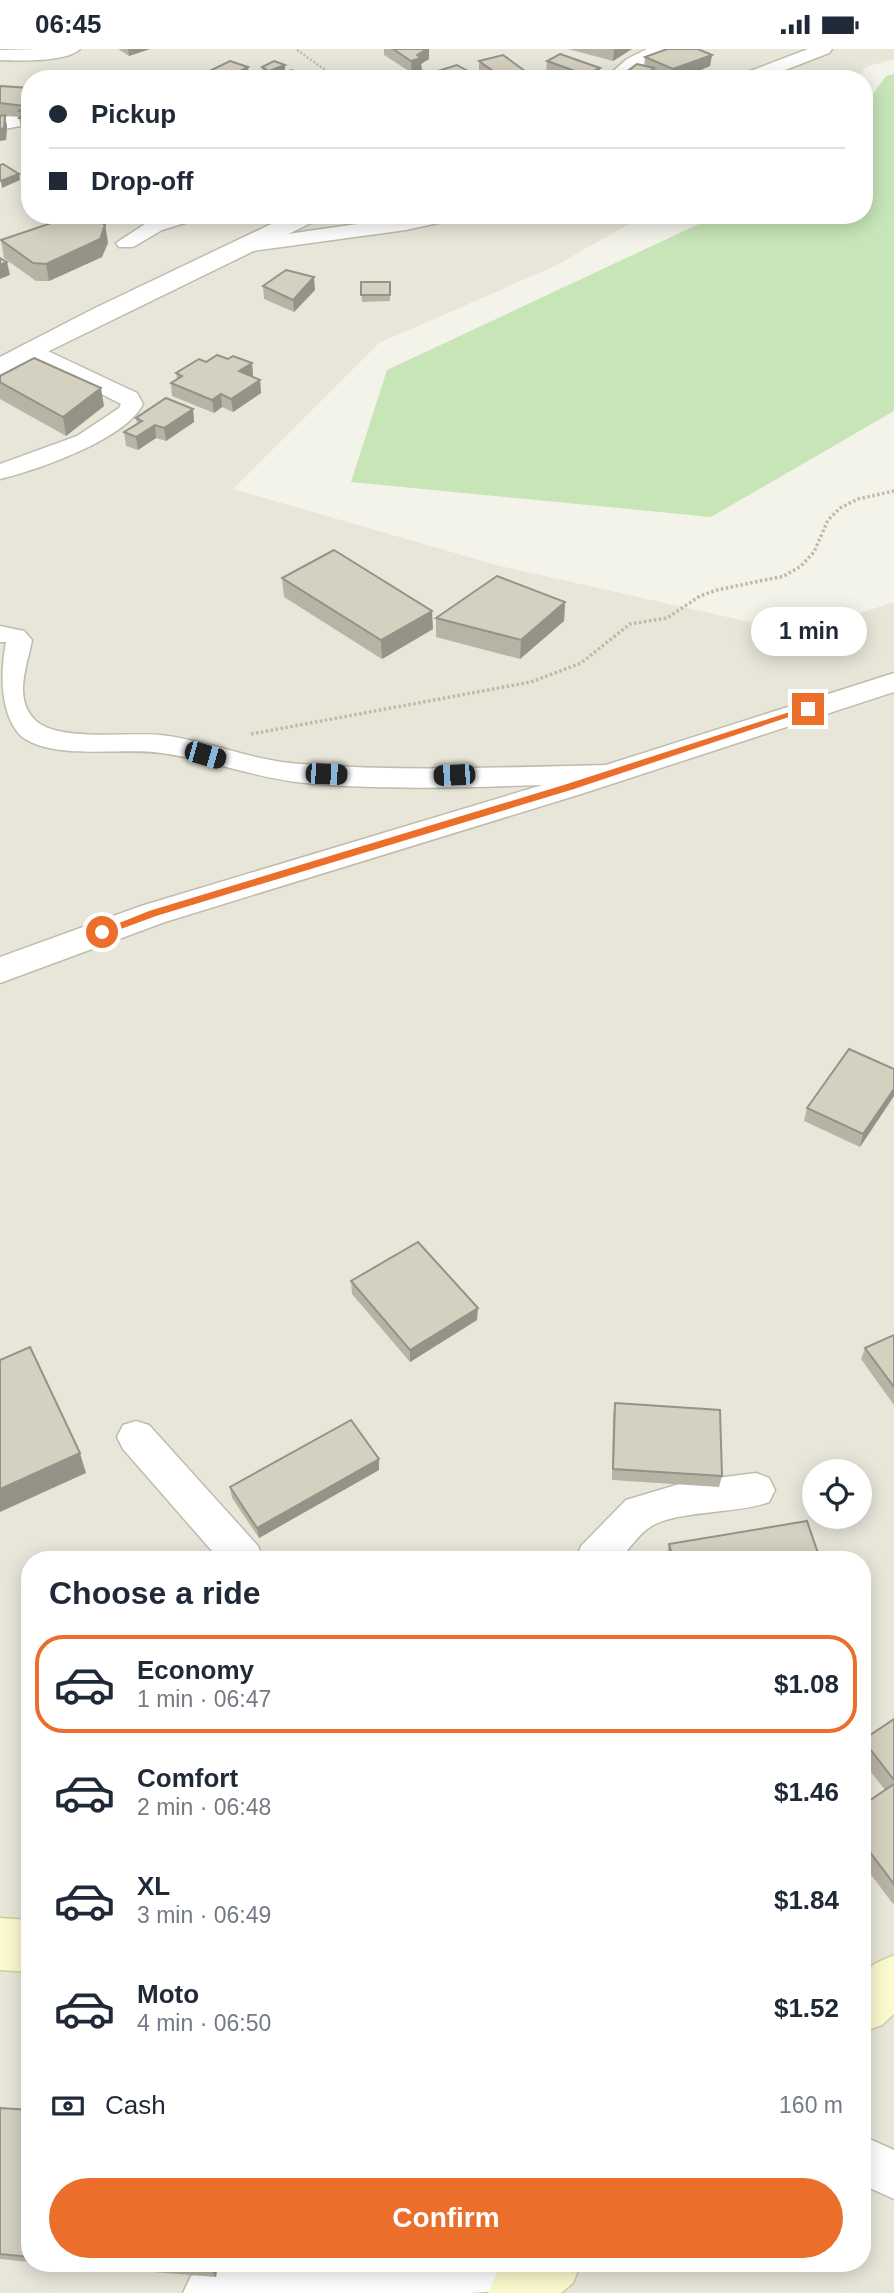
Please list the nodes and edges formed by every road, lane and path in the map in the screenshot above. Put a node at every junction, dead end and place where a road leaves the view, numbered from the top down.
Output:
1 (71, 49) edge
2 (660, 49) edge
3 (823, 49) edge
4 (297, 50) edge
5 (0, 55) edge
6 (325, 70) edge
7 (624, 70) edge
8 (769, 70) edge
9 (21, 120) edge
10 (0, 124) edge
11 (162, 224) edge
12 (290, 224) edge
13 (390, 224) edge
14 (126, 243) dead end
15 (245, 246) junction
16 (33, 350) junction
17 (0, 367) edge
18 (0, 472) edge
19 (894, 491) edge
20 (0, 634) edge
21 (894, 682) edge
22 (247, 735) dead end
23 (610, 774) junction
24 (0, 970) edge
25 (136, 1437) dead end
26 (756, 1490) dead end
27 (237, 1551) edge
28 (602, 1551) edge
29 (0, 1944) edge
30 (21, 1945) edge
31 (894, 1981) edge
32 (871, 1985) edge
33 (871, 2000) edge
34 (871, 2164) edge
35 (894, 2175) edge
36 (417, 2272) edge
37 (542, 2272) edge
38 (208, 2293) edge
39 (517, 2293) edge

1 - 5 street
2 - 7 street
3 - 8 street
4 - 6 path
9 - 10 street
11 - 14 street
12 - 15 street
13 - 15 street
15 - 16 street
16 - 17 street
16 - 18 street
19 - 22 path
20 - 23 street
21 - 23 street
23 - 24 street
25 - 27 street
26 - 28 street
29 - 30 main road
31 - 32 main road
31 - 33 main road
34 - 35 street
36 - 38 street
37 - 39 main road

